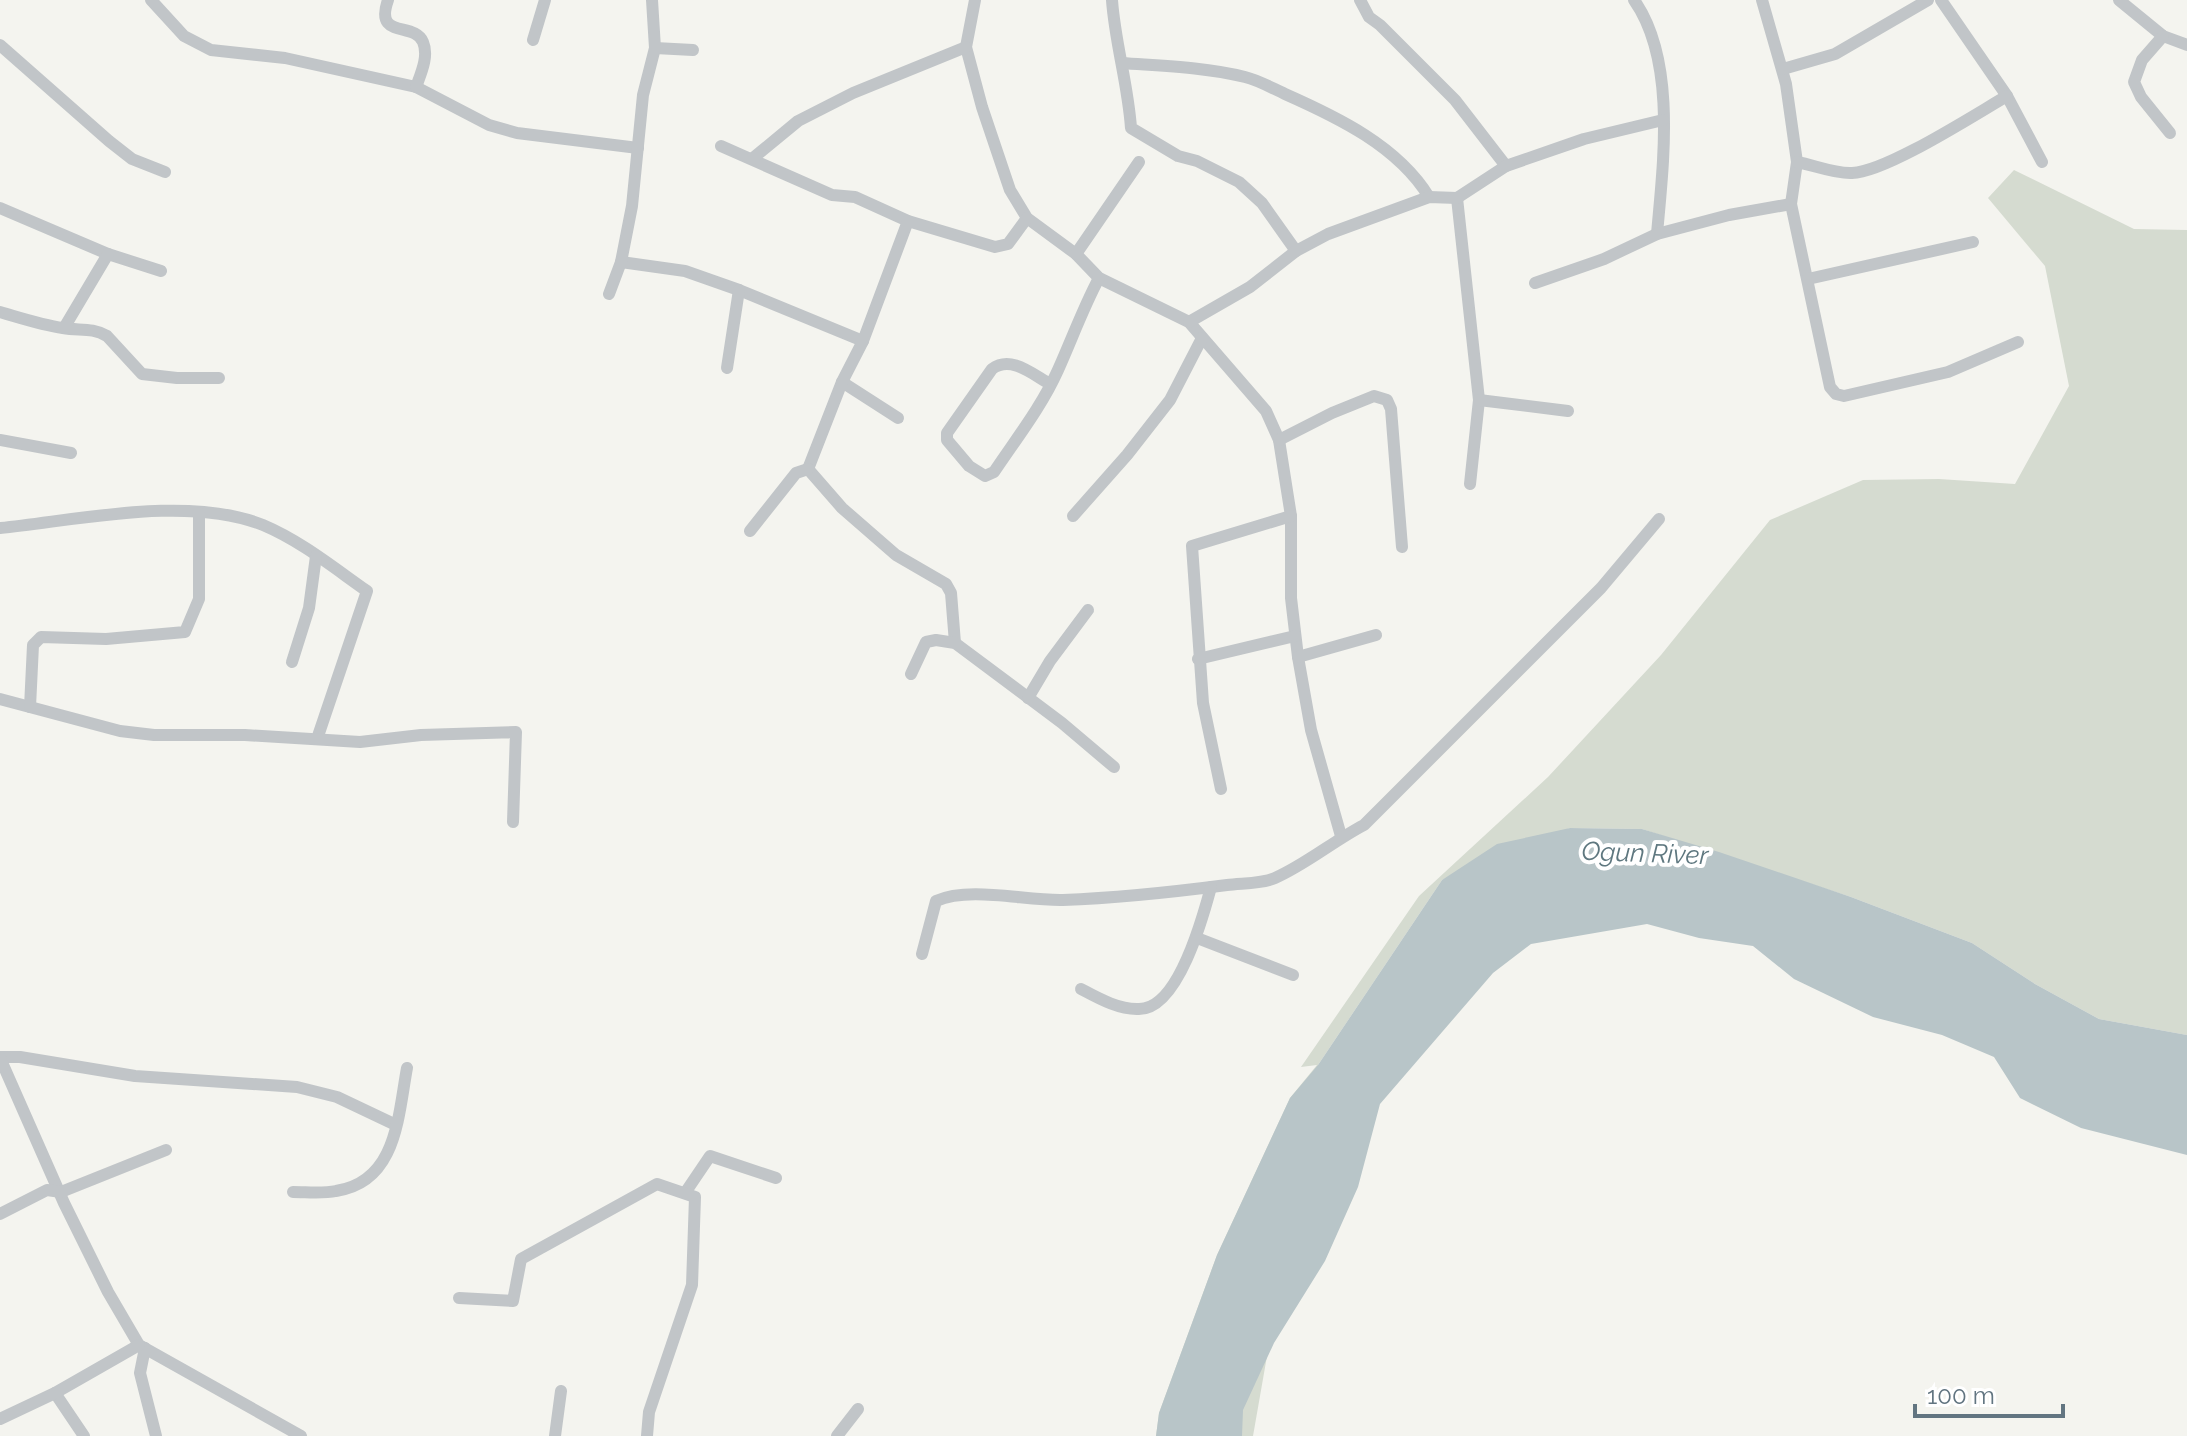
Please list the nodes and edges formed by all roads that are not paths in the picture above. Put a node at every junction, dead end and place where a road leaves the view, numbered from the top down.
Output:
1 (151, 0) edge
2 (388, 0) edge
3 (545, 0) edge
4 (652, 0) edge
5 (975, 0) edge
6 (1112, 0) edge
7 (1360, 0) edge
8 (1634, 0) edge
9 (1762, 0) edge
10 (1928, 0) edge
11 (1941, 0) edge
12 (2122, 1) edge
13 (2163, 36) junction
14 (533, 40) dead end
15 (0, 45) edge
16 (2187, 45) edge
17 (966, 47) junction
18 (655, 48) junction
19 (693, 50) dead end
20 (1122, 63) junction
21 (1783, 69) junction
22 (416, 87) junction
23 (2007, 96) junction
24 (1663, 120) junction
25 (2170, 133) dead end
26 (721, 146) dead end
27 (638, 148) junction
28 (752, 159) junction
29 (1139, 162) dead end
30 (1797, 162) junction
31 (2042, 162) dead end
32 (1506, 166) junction
33 (165, 172) dead end
34 (1429, 197) junction
35 (1457, 198) junction
36 (1791, 204) junction
37 (0, 208) edge
38 (1027, 218) junction
39 (908, 221) junction
40 (1657, 234) junction
41 (1973, 242) dead end
42 (1296, 251) junction
43 (108, 254) junction
44 (1076, 254) junction
45 (621, 262) junction
46 (161, 271) dead end
47 (1099, 278) junction
48 (1808, 279) junction
49 (1535, 283) dead end
50 (739, 290) junction
51 (609, 294) dead end
52 (0, 312) edge
53 (1189, 322) junction
54 (64, 328) junction
55 (1202, 338) junction
56 (863, 341) junction
57 (2018, 342) dead end
58 (727, 368) dead end
59 (219, 378) dead end
60 (842, 382) junction
61 (1050, 384) junction
62 (1479, 400) junction
63 (1568, 411) dead end
64 (898, 418) dead end
65 (0, 440) edge
66 (1279, 440) junction
67 (71, 453) dead end
68 (808, 469) junction
69 (1470, 484) dead end
70 (199, 513) junction
71 (1073, 516) dead end
72 (1291, 516) junction
73 (1659, 519) dead end
74 (0, 528) edge
75 (750, 531) dead end
76 (1402, 547) dead end
77 (316, 556) junction
78 (1088, 610) dead end
79 (1376, 635) dead end
80 (1295, 636) junction
81 (955, 643) junction
82 (1298, 657) junction
83 (1198, 659) junction
84 (292, 662) dead end
85 (911, 674) dead end
86 (1028, 698) junction
87 (0, 699) edge
88 (30, 707) junction
89 (317, 739) junction
90 (1114, 767) dead end
91 (1221, 789) dead end
92 (513, 822) dead end
93 (1341, 836) junction
94 (1211, 887) junction
95 (1197, 938) junction
96 (922, 954) dead end
97 (1293, 975) dead end
98 (1081, 989) dead end
99 (0, 1058) edge
100 (407, 1068) dead end
101 (396, 1125) junction
102 (166, 1150) dead end
103 (776, 1178) dead end
104 (61, 1192) junction
105 (293, 1192) dead end
106 (685, 1193) junction
107 (0, 1213) edge
108 (459, 1298) dead end
109 (142, 1347) junction
110 (561, 1391) dead end
111 (55, 1393) junction
112 (858, 1409) dead end
113 (0, 1419) edge
114 (84, 1436) edge
115 (156, 1436) edge
116 (301, 1436) edge
117 (555, 1436) edge
118 (647, 1436) edge
119 (837, 1436) edge

1 - 22 street
2 - 22 street
3 - 14 street
4 - 18 street
5 - 17 street
6 - 20 street
7 - 32 street
8 - 24 street
9 - 21 street
10 - 21 street
11 - 23 street
12 - 13 street
13 - 16 street
13 - 25 street
15 - 33 street
17 - 28 street
17 - 38 street
18 - 19 street
18 - 27 street
20 - 34 street
20 - 42 street
21 - 30 street
22 - 27 street
23 - 30 street
23 - 31 street
24 - 32 street
24 - 40 street
26 - 28 street
27 - 45 street
28 - 39 street
29 - 44 street
30 - 36 street
32 - 35 street
34 - 35 street
34 - 42 street
35 - 62 street
36 - 40 street
36 - 48 street
37 - 43 street
38 - 39 street
38 - 44 street
39 - 56 street
40 - 49 street
41 - 48 street
42 - 53 street
43 - 46 street
43 - 54 street
44 - 47 street
45 - 50 street
45 - 51 street
47 - 53 street
47 - 61 street
48 - 57 street
50 - 56 street
50 - 58 street
52 - 54 street
53 - 55 street
54 - 59 street
55 - 66 street
55 - 71 street
56 - 60 street
60 - 64 street
60 - 68 street
61 - 61 street
62 - 63 street
62 - 69 street
65 - 67 street
66 - 72 street
66 - 76 street
68 - 75 street
68 - 81 street
70 - 74 street
70 - 77 street
70 - 88 street
72 - 80 street
72 - 83 street
73 - 93 street
77 - 84 street
77 - 89 street
78 - 86 street
79 - 82 street
80 - 82 street
80 - 83 street
81 - 85 street
81 - 86 street
82 - 93 street
83 - 91 street
86 - 90 street
87 - 88 street
88 - 89 street
89 - 92 street
93 - 94 street
94 - 95 street
94 - 96 street
95 - 97 street
95 - 98 street
99 - 101 street
99 - 104 street
100 - 101 street
101 - 105 street
102 - 104 street
103 - 106 street
104 - 107 street
104 - 109 street
106 - 108 street
106 - 118 street
109 - 111 street
109 - 115 street
109 - 116 street
110 - 117 street
111 - 113 street
111 - 114 street
112 - 119 street

